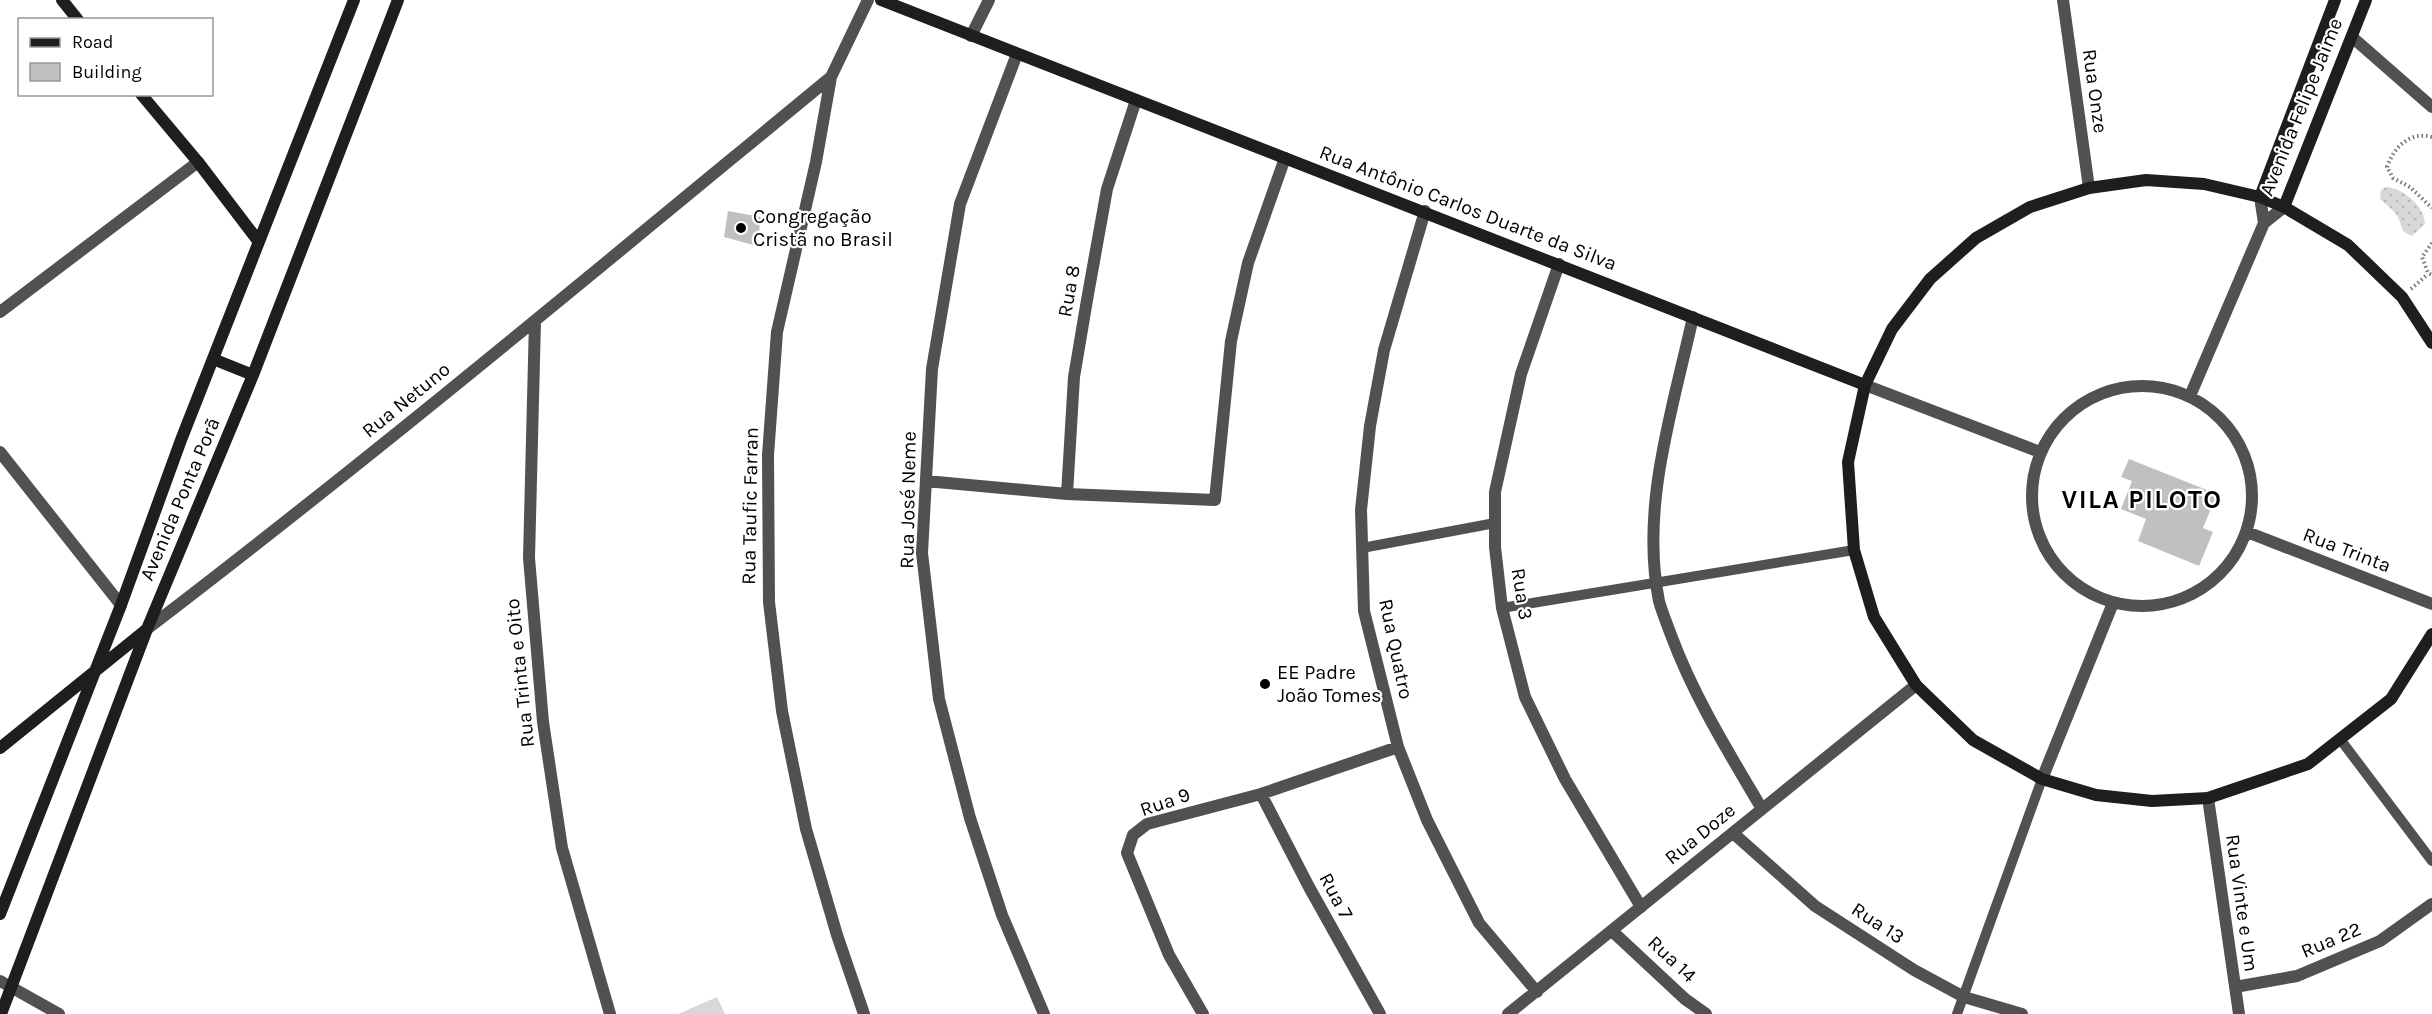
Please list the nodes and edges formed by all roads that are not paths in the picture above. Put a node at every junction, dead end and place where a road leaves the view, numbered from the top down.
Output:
1 (62, 0) edge
2 (354, 0) edge
3 (398, 0) edge
4 (868, 0) edge
5 (881, 0) edge
6 (989, 0) edge
7 (2062, 0) edge
8 (2335, 0) edge
9 (2366, 0) edge
10 (76, 18) edge
11 (971, 36) junction
12 (2352, 37) junction
13 (1017, 54) junction
14 (831, 77) junction
15 (143, 96) edge
16 (1136, 100) junction
17 (2432, 107) edge
18 (1285, 158) junction
19 (198, 162) junction
20 (2089, 188) junction
21 (2260, 197) junction
22 (2284, 207) junction
23 (1425, 212) junction
24 (2264, 223) junction
25 (259, 242) junction
26 (1559, 264) junction
27 (0, 312) edge
28 (1693, 317) junction
29 (535, 321) junction
30 (2432, 343) edge
31 (213, 359) junction
32 (253, 375) junction
33 (1865, 385) junction
34 (2190, 396) junction
35 (0, 452) edge
36 (2040, 452) junction
37 (926, 481) junction
38 (1067, 494) junction
39 (1496, 523) junction
40 (2247, 532) junction
41 (1362, 548) junction
42 (1854, 550) junction
43 (1657, 583) junction
44 (2113, 603) junction
45 (2432, 604) edge
46 (121, 605) junction
47 (1502, 608) junction
48 (147, 629) junction
49 (2432, 634) edge
50 (95, 670) junction
51 (1916, 685) junction
52 (2340, 739) junction
53 (1398, 747) junction
54 (0, 748) edge
55 (2042, 779) junction
56 (1261, 794) junction
57 (2208, 798) junction
58 (1762, 809) junction
59 (1732, 833) junction
60 (2432, 861) edge
61 (2432, 904) edge
62 (1641, 907) junction
63 (0, 914) edge
64 (1612, 930) junction
65 (5, 985) edge
66 (2235, 987) junction
67 (1537, 992) junction
68 (1965, 997) junction
69 (1, 1014) edge
70 (58, 1014) edge
71 (610, 1014) edge
72 (864, 1014) edge
73 (1044, 1014) edge
74 (1203, 1014) edge
75 (1380, 1014) edge
76 (1508, 1014) edge
77 (1707, 1014) edge
78 (1957, 1014) edge
79 (2022, 1014) edge
80 (2239, 1014) edge

1 - 10 street
2 - 25 street, Avenida Ponta Porã
3 - 32 street, Avenida Ponta Porã
4 - 14 street, Rua Taufic Farran
5 - 11 street, Rua Antônio Carlos Duarte da Silva
6 - 11 street
7 - 20 street, Rua Onze
8 - 21 street, Avenida Felipe Jaime
9 - 12 street, Avenida Felipe Jaime
11 - 13 street, Rua Antônio Carlos Duarte da Silva
12 - 17 street
12 - 22 street, Avenida Felipe Jaime
13 - 16 street, Rua Antônio Carlos Duarte da Silva
13 - 37 street, Rua José Neme
14 - 29 street, Rua Netuno
14 - 72 street, Rua Taufic Farran
15 - 19 street
16 - 18 street, Rua Antônio Carlos Duarte da Silva
16 - 38 street, Rua 8
18 - 23 street, Rua Antônio Carlos Duarte da Silva
18 - 38 street
19 - 25 street
19 - 27 street
20 - 21 street
20 - 33 street
21 - 22 street
21 - 24 street, Avenida Felipe Jaime
22 - 24 street, Avenida Felipe Jaime
22 - 30 street
23 - 26 street, Rua Antônio Carlos Duarte da Silva
23 - 41 street, Rua Quatro
24 - 34 street, Avenida Felipe Jaime
25 - 31 street, Avenida Ponta Porã
26 - 28 street, Rua Antônio Carlos Duarte da Silva
26 - 39 street, Rua 3
28 - 33 street, Rua Antônio Carlos Duarte da Silva
28 - 43 street
29 - 48 street, Rua Netuno
29 - 71 street, Rua Trinta e Oito
31 - 32 street
31 - 46 street, Avenida Ponta Porã
32 - 48 street, Avenida Ponta Porã
33 - 36 street, Rua Antônio Carlos Duarte da Silva
33 - 42 street
34 - 36 street
34 - 40 street
35 - 46 street
36 - 44 street
37 - 38 street
37 - 73 street, Rua José Neme
39 - 41 lane
39 - 47 street, Rua 3
40 - 44 street
40 - 45 street, Rua Trinta
41 - 53 street, Rua Quatro
42 - 43 lane
42 - 51 street
43 - 47 lane
43 - 58 street
44 - 55 street
46 - 50 street, Avenida Ponta Porã
47 - 62 street, Rua 3
48 - 50 street, Rua Netuno
48 - 65 street, Avenida Ponta Porã
49 - 52 street
50 - 54 street, Rua Netuno
50 - 63 street, Avenida Ponta Porã
51 - 55 street
51 - 58 street, Rua Doze
52 - 57 street
52 - 60 lane
53 - 56 street, Rua 9
53 - 67 street, Rua Quatro
55 - 57 street
55 - 68 lane
56 - 74 street, Rua 9
56 - 75 street, Rua 7
57 - 66 street, Rua Vinte e Um
58 - 59 street, Rua Doze
59 - 62 street, Rua Doze
59 - 68 street, Rua 13
61 - 66 street, Rua 22
62 - 64 street, Rua Doze
64 - 67 street, Rua Doze
64 - 77 street, Rua 14
65 - 69 street, Avenida Ponta Porã
65 - 70 street
66 - 80 street, Rua Vinte e Um
67 - 76 street, Rua Doze
68 - 78 lane
68 - 79 street, Rua 13

